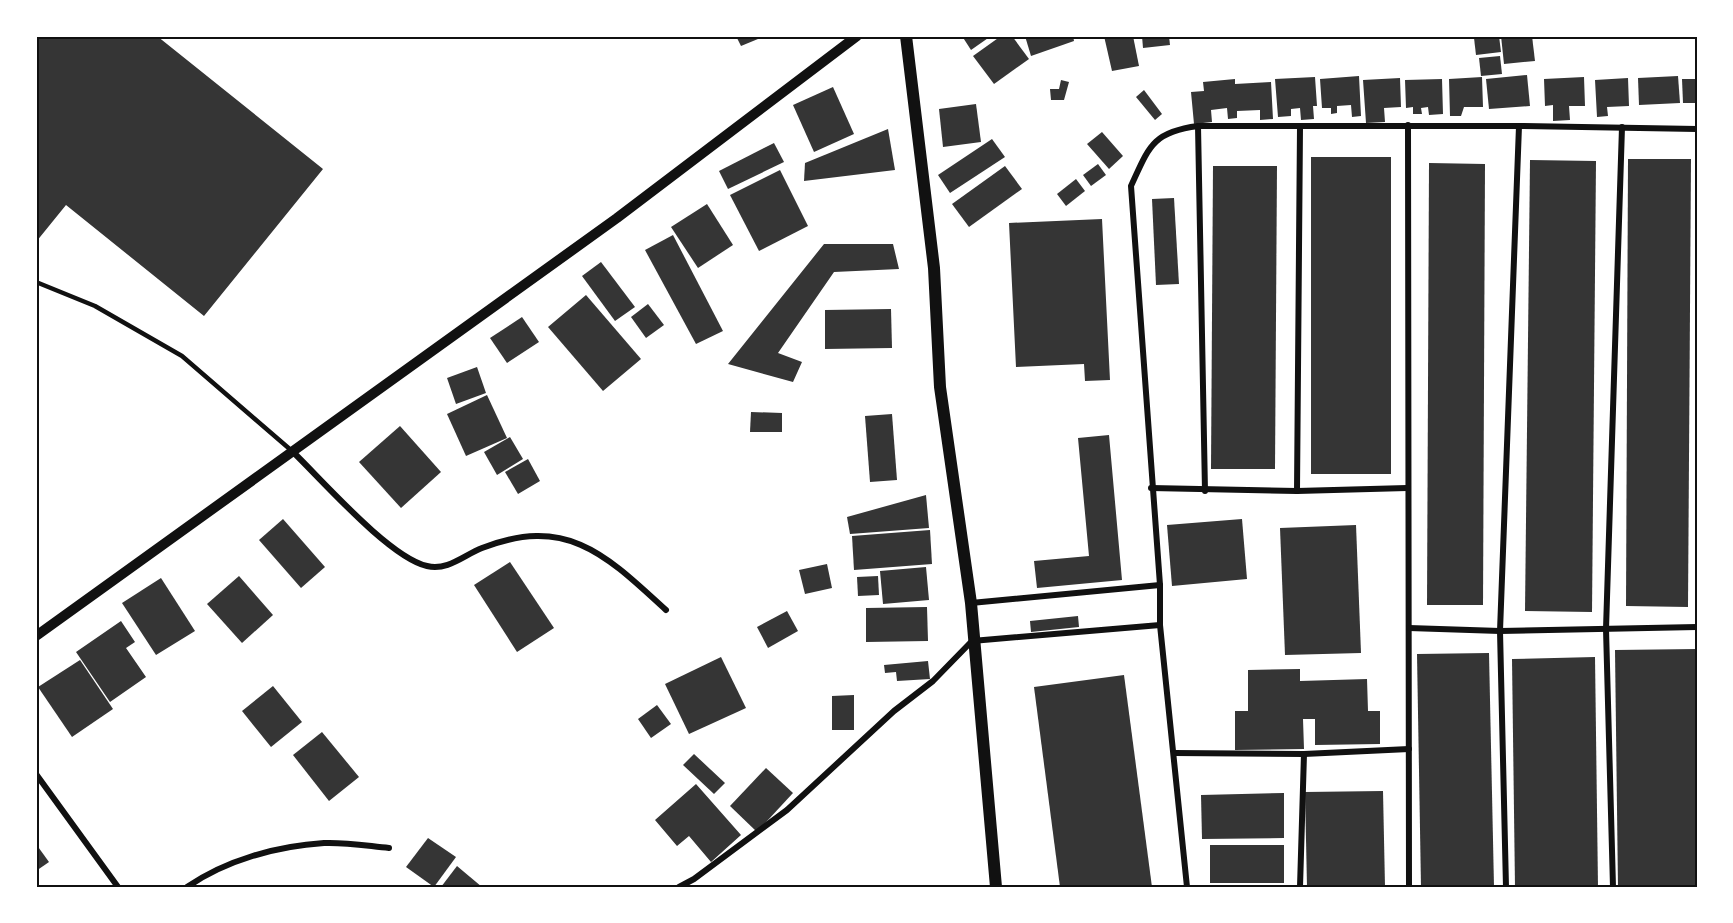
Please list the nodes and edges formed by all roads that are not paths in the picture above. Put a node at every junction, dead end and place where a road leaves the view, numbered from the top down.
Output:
1 (857, 36) edge
2 (906, 36) edge
3 (1408, 125) junction
4 (1198, 126) junction
5 (1519, 126) junction
6 (1300, 127) junction
7 (1622, 127) junction
8 (1697, 129) edge
9 (36, 282) edge
10 (292, 451) junction
11 (1151, 488) junction
12 (1407, 488) junction
13 (1205, 491) junction
14 (1297, 491) junction
15 (1160, 585) junction
16 (971, 603) junction
17 (666, 610) dead end
18 (1160, 625) junction
19 (1697, 627) edge
20 (1409, 628) junction
21 (1606, 629) junction
22 (1500, 631) junction
23 (36, 636) edge
24 (972, 641) junction
25 (1409, 749) junction
26 (1174, 753) junction
27 (1304, 754) junction
28 (36, 774) edge
29 (389, 848) dead end
30 (118, 887) edge
31 (187, 887) edge
32 (678, 887) edge
33 (996, 887) edge
34 (1187, 887) edge
35 (1300, 887) edge
36 (1409, 887) edge
37 (1506, 887) edge
38 (1612, 887) edge

1 - 10 street
2 - 16 main road
3 - 5 street
3 - 6 street
3 - 12 street
4 - 6 street
4 - 11 street
4 - 13 street
5 - 7 street
5 - 22 street
6 - 14 street
7 - 8 street
7 - 21 street
9 - 10 lane
10 - 17 street
10 - 23 street
11 - 13 street
11 - 15 street
12 - 14 street
12 - 20 street
13 - 14 street
15 - 16 street
15 - 18 street
16 - 24 main road
18 - 24 street
18 - 26 street
19 - 21 street
20 - 22 street
20 - 25 street
21 - 22 street
21 - 38 street
22 - 37 street
24 - 32 street
24 - 33 main road
25 - 27 street
25 - 36 street
26 - 27 street
26 - 34 street
27 - 35 street
28 - 30 street
29 - 31 street

